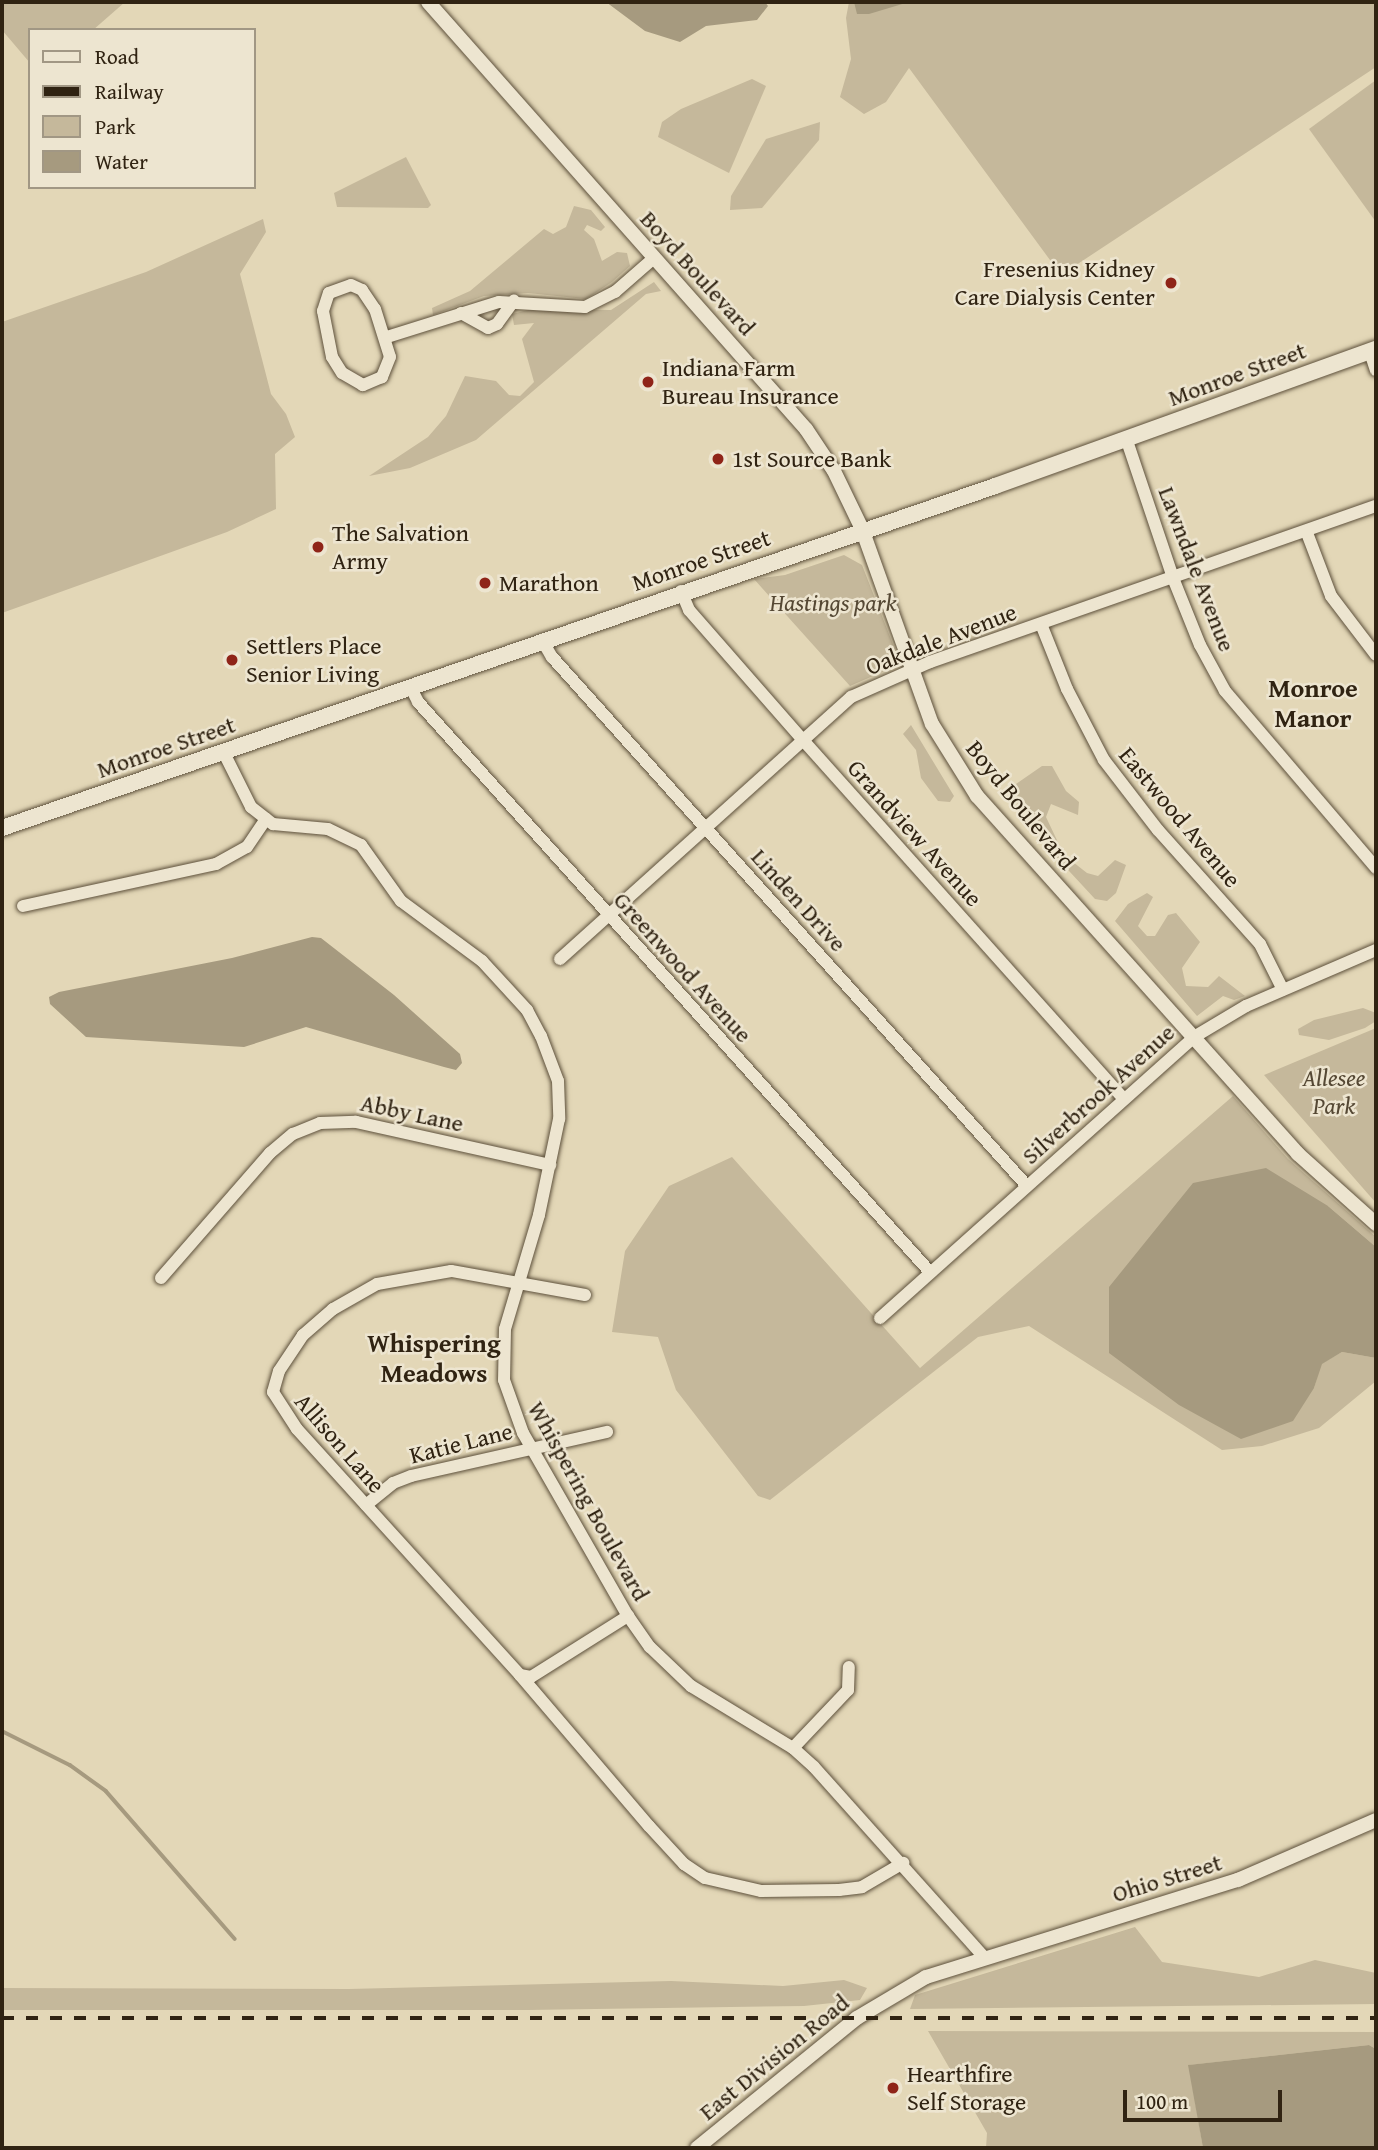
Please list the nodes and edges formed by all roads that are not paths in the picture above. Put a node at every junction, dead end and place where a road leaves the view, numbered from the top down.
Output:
1 (428, 2) edge
2 (654, 258) junction
3 (514, 301) junction
4 (461, 313) junction
5 (387, 337) junction
6 (1373, 350) edge
7 (1376, 370) edge
8 (1126, 438) junction
9 (1376, 506) edge
10 (862, 529) junction
11 (1307, 533) junction
12 (1174, 579) junction
13 (681, 591) junction
14 (1041, 624) junction
15 (542, 640) junction
16 (1376, 655) edge
17 (913, 670) junction
18 (410, 686) junction
19 (802, 739) junction
20 (223, 751) junction
21 (266, 819) junction
22 (706, 827) junction
23 (2, 828) edge
24 (1376, 868) edge
25 (23, 906) dead end
26 (608, 915) junction
27 (1376, 950) edge
28 (560, 959) dead end
29 (1283, 990) junction
30 (1194, 1037) junction
31 (1124, 1099) junction
32 (550, 1165) junction
33 (1027, 1186) junction
34 (1376, 1224) edge
35 (930, 1272) junction
36 (161, 1278) dead end
37 (519, 1282) junction
38 (585, 1296) dead end
39 (880, 1318) dead end
40 (607, 1432) dead end
41 (533, 1448) junction
42 (366, 1505) junction
43 (628, 1616) junction
44 (849, 1667) dead end
45 (520, 1675) junction
46 (793, 1748) junction
47 (1376, 1820) edge
48 (903, 1863) junction
49 (983, 1956) junction
50 (965, 1962) joint
51 (697, 2148) edge

1 - 2 street, Boyd Boulevard
2 - 3 street
2 - 10 street, Boyd Boulevard
3 - 4 street
3 - 4 street
4 - 5 street
5 - 5 street
6 - 7 street
6 - 8 main road, Monroe Street
8 - 10 main road, Monroe Street
8 - 12 street, Lawndale Avenue
9 - 11 street, Oakdale Avenue
10 - 13 main road, Monroe Street
10 - 17 street, Boyd Boulevard
11 - 12 street, Oakdale Avenue
11 - 16 street
12 - 14 street, Oakdale Avenue
12 - 24 street, Lawndale Avenue
13 - 15 main road, Monroe Street
13 - 19 street, Grandview Avenue
14 - 17 street, Oakdale Avenue
14 - 29 street, Eastwood Avenue
15 - 18 main road, Monroe Street
15 - 22 street, Linden Drive
17 - 19 street, Oakdale Avenue
17 - 30 street, Boyd Boulevard
18 - 20 main road, Monroe Street
18 - 26 street, Greenwood Avenue
19 - 22 street, Oakdale Avenue
19 - 31 street, Grandview Avenue
20 - 21 street
20 - 23 main road, Monroe Street
21 - 25 street
21 - 32 street, Whispering Boulevard
22 - 26 street, Oakdale Avenue
22 - 33 street, Linden Drive
26 - 28 street, Oakdale Avenue
26 - 35 street, Greenwood Avenue
27 - 29 street, Silverbrook Avenue
29 - 30 street, Silverbrook Avenue
30 - 31 street, Silverbrook Avenue
30 - 34 street, Boyd Boulevard
31 - 33 street, Silverbrook Avenue
32 - 36 street, Abby Lane
32 - 37 street, Whispering Boulevard
33 - 35 street, Silverbrook Avenue
35 - 39 street, Silverbrook Avenue
37 - 38 street, Allison Lane
37 - 41 street, Whispering Boulevard
37 - 42 street, Allison Lane
40 - 41 street, Katie Lane
41 - 42 street, Katie Lane
41 - 43 street, Whispering Boulevard
42 - 45 street, Allison Lane
43 - 45 street
43 - 46 street, Whispering Boulevard
44 - 46 street
45 - 48 street, Allison Lane
46 - 48 street, Whispering Boulevard
47 - 49 street, Ohio Street
48 - 49 street, Whispering Boulevard
49 - 50 street, Ohio Street
50 - 51 street, East Division Road

